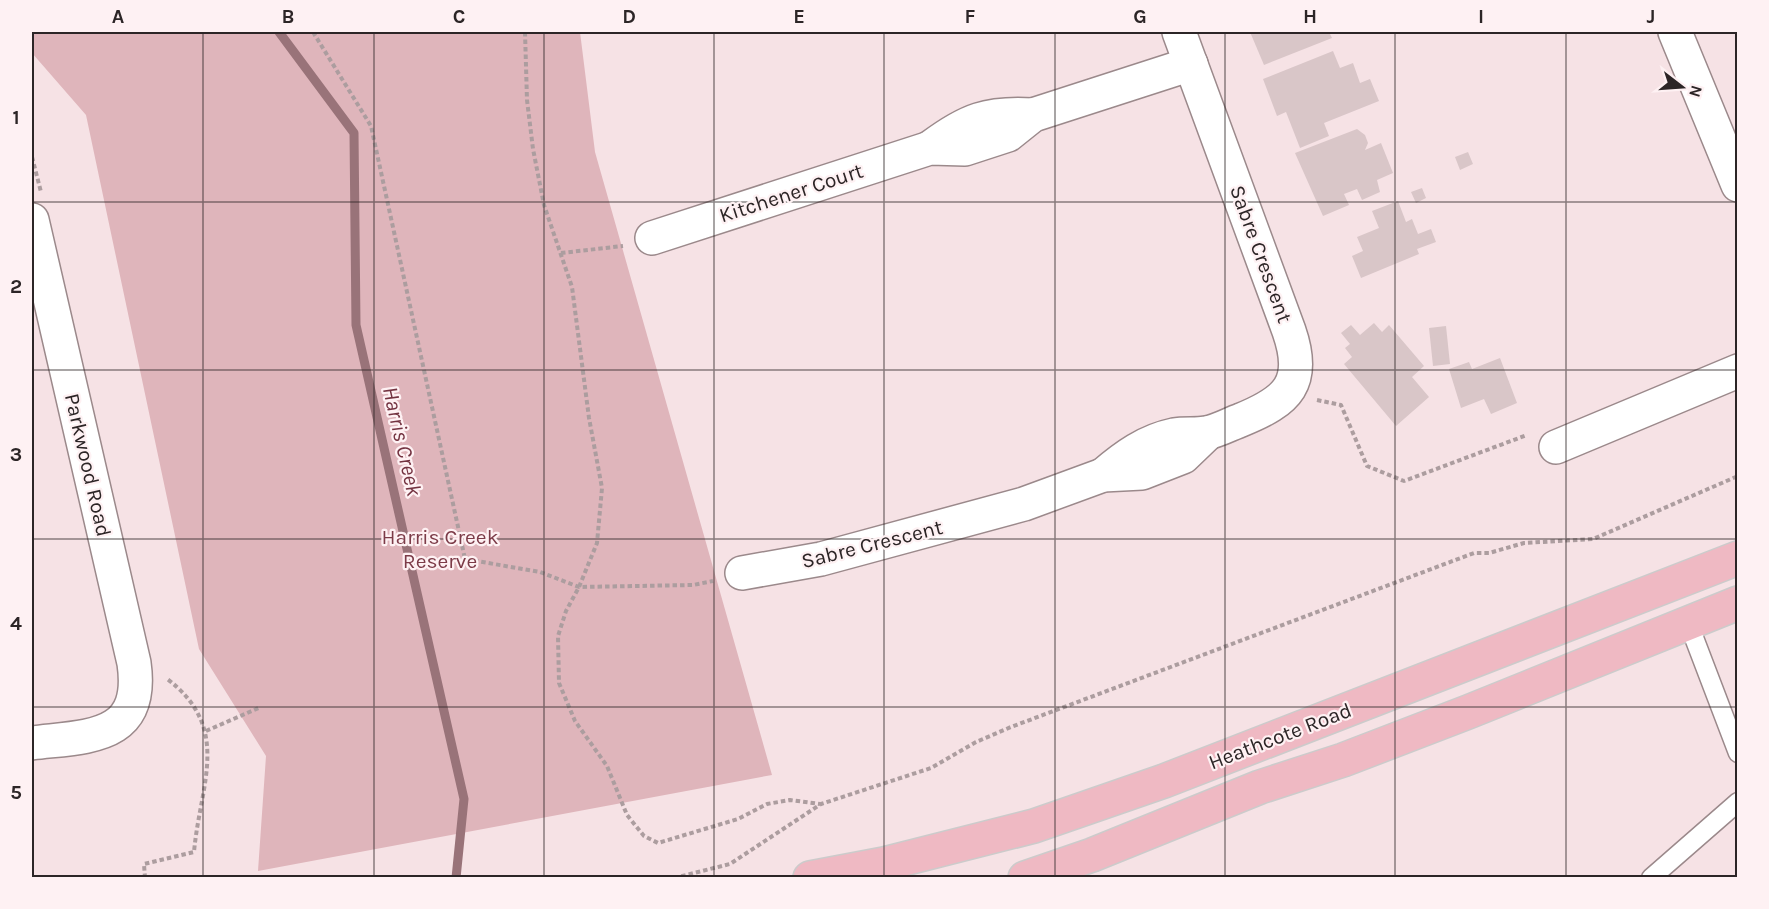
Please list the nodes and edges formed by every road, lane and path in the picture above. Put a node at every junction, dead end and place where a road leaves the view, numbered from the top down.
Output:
1 (313, 32) edge
2 (525, 32) edge
3 (1179, 32) edge
4 (1675, 32) edge
5 (1191, 64) junction
6 (1737, 185) edge
7 (32, 220) edge
8 (652, 238) joint
9 (561, 253) junction
10 (1737, 371) edge
11 (1310, 398) dead end
12 (1545, 440) joint
13 (1737, 476) edge
14 (1737, 558) edge
15 (742, 573) joint
16 (579, 587) junction
17 (1737, 603) edge
18 (1688, 622) junction
19 (135, 670) junction
20 (261, 707) dead end
21 (206, 731) junction
22 (32, 743) edge
23 (1737, 753) edge
24 (1737, 802) edge
25 (821, 804) junction
26 (145, 878) edge
27 (674, 878) edge
28 (810, 878) edge
29 (1025, 878) edge
30 (1651, 878) edge

1 - 16 path
2 - 9 path
3 - 5 street, Sabre Crescent
4 - 6 street
5 - 8 street, Kitchener Court
5 - 15 street, Sabre Crescent
7 - 19 street, Parkwood Road
8 - 9 path
9 - 16 path
10 - 12 street
11 - 12 path
13 - 25 path
14 - 28 main road, Heathcote Road
15 - 16 path
16 - 25 path
17 - 18 main road, Heathcote Road
18 - 23 lane
18 - 29 main road, Heathcote Road
19 - 21 path
19 - 22 street, Parkwood Road
20 - 21 path
21 - 26 path
24 - 30 lane
25 - 27 path

